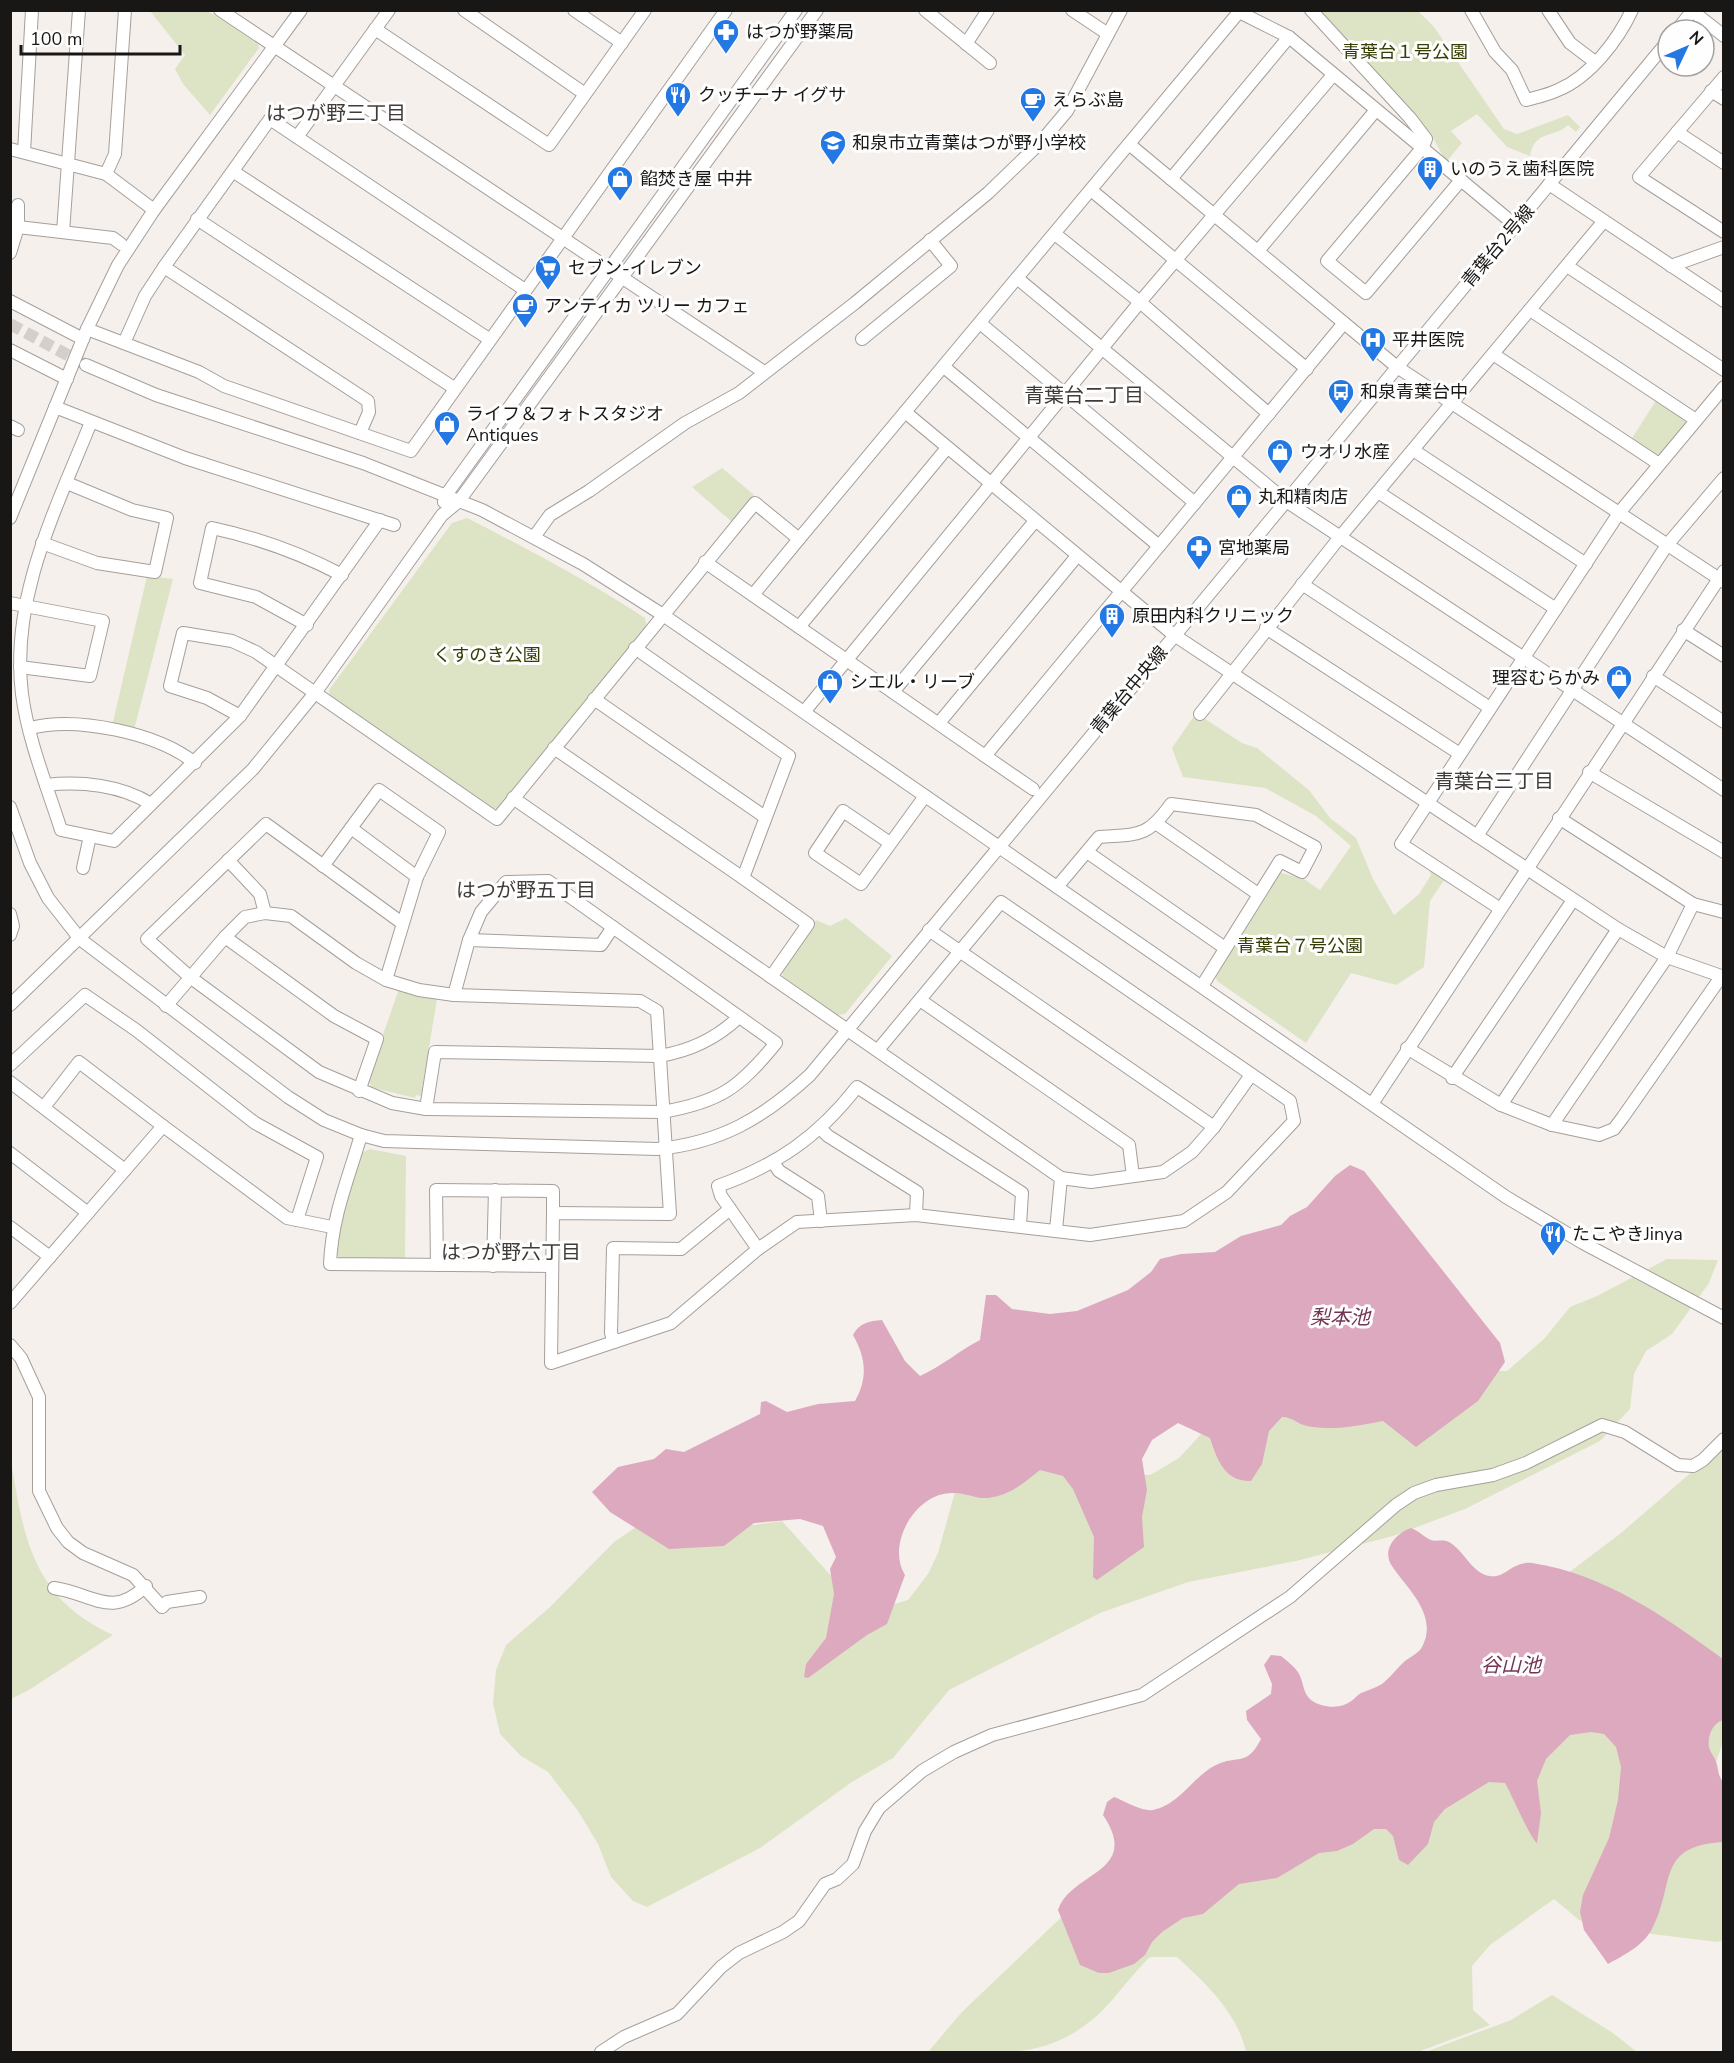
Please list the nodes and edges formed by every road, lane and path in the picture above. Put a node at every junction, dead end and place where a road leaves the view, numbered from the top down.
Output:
1 (32, 10) edge
2 (79, 10) edge
3 (124, 10) edge
4 (301, 10) edge
5 (388, 10) edge
6 (464, 10) edge
7 (574, 10) edge
8 (645, 10) edge
9 (726, 10) edge
10 (796, 10) edge
11 (817, 10) edge
12 (925, 10) edge
13 (988, 10) edge
14 (1072, 10) edge
15 (1121, 10) edge
16 (1311, 10) edge
17 (1471, 10) edge
18 (1548, 10) edge
19 (1632, 10) edge
20 (219, 11) edge
21 (1692, 11) edge
22 (375, 29) junction
23 (1108, 34) junction
24 (1724, 36) edge
25 (1290, 37) junction
26 (622, 43) junction
27 (966, 44) junction
28 (276, 45) junction
29 (1656, 55) edge
30 (1595, 62) junction
31 (990, 63) dead end
32 (1333, 75) junction
33 (1724, 77) edge
34 (333, 84) junction
35 (1711, 92) junction
36 (585, 94) junction
37 (1724, 99) edge
38 (1376, 110) junction
39 (1677, 132) junction
40 (297, 137) junction
41 (1129, 144) junction
42 (1423, 147) junction
43 (10, 149) edge
44 (24, 152) junction
45 (1724, 163) edge
46 (68, 166) junction
47 (234, 172) junction
48 (106, 174) junction
49 (1172, 179) junction
50 (1461, 180) junction
51 (1549, 184) junction
52 (1091, 190) junction
53 (18, 205) dead end
54 (154, 210) junction
55 (1215, 216) junction
56 (197, 219) junction
57 (1604, 222) junction
58 (1515, 225) junction
59 (18, 227) junction
60 (63, 232) junction
61 (1724, 232) edge
62 (1054, 234) junction
63 (563, 238) junction
64 (930, 240) junction
65 (121, 244) dead end
66 (1724, 247) edge
67 (1258, 251) junction
68 (10, 253) edge
69 (1176, 260) junction
70 (1567, 266) junction
71 (1671, 266) junction
72 (164, 267) junction
73 (608, 268) junction
74 (623, 278) junction
75 (1017, 278) junction
76 (525, 290) junction
77 (10, 301) edge
78 (1724, 301) edge
79 (1140, 303) junction
80 (1530, 310) junction
81 (980, 323) junction
82 (1344, 323) junction
83 (85, 334) junction
84 (489, 339) junction
85 (862, 339) dead end
86 (124, 343) junction
87 (1103, 348) junction
88 (10, 350) edge
89 (1493, 354) junction
90 (86, 365) tunnel mouth
91 (944, 367) junction
92 (1397, 367) junction
93 (1307, 369) junction
94 (1724, 370) edge
95 (764, 372) junction
96 (67, 379) junction
97 (1724, 387) edge
98 (454, 388) junction
99 (1065, 393) junction
100 (1451, 403) junction
101 (55, 407) junction
102 (905, 412) junction
103 (1269, 414) junction
104 (1696, 420) junction
105 (92, 422) junction
106 (360, 433) junction
107 (1029, 437) junction
108 (948, 448) junction
109 (1413, 450) junction
110 (1233, 457) junction
111 (1659, 464) junction
112 (1724, 478) edge
113 (67, 483) junction
114 (991, 484) junction
115 (1378, 492) junction
116 (446, 495) junction
117 (459, 501) junction
118 (1286, 501) junction
119 (1195, 502) junction
120 (1619, 513) junction
121 (442, 515) junction
122 (10, 518) edge
123 (380, 520) junction
124 (1035, 521) junction
125 (394, 525) dead end
126 (534, 537) junction
127 (1340, 537) junction
128 (799, 539) junction
129 (42, 543) junction
130 (1667, 545) junction
131 (1160, 546) junction
132 (1077, 556) junction
133 (705, 562) junction
134 (1586, 564) junction
135 (342, 574) junction
136 (1721, 577) edge
137 (1302, 584) junction
138 (1121, 592) junction
139 (753, 595) junction
140 (10, 603) edge
141 (25, 605) junction
142 (1556, 609) junction
143 (663, 615) junction
144 (307, 625) junction
145 (799, 627) junction
146 (1266, 628) junction
147 (1683, 630) junction
148 (1174, 635) junction
149 (635, 648) junction
150 (1724, 656) edge
151 (1524, 658) junction
152 (846, 659) junction
153 (20, 667) junction
154 (278, 667) junction
155 (1230, 673) junction
156 (1653, 676) junction
157 (1572, 690) junction
158 (893, 692) junction
159 (315, 693) junction
160 (594, 699) junction
161 (1490, 708) junction
162 (804, 712) junction
163 (1200, 714) dead end
164 (240, 716) junction
165 (1724, 722) edge
166 (939, 723) junction
167 (1622, 723) junction
168 (30, 728) junction
169 (554, 748) junction
170 (1460, 754) junction
171 (985, 756) junction
172 (195, 763) junction
173 (1589, 772) junction
174 (46, 785) junction
175 (1033, 789) dead end
176 (1724, 790) edge
177 (925, 796) junction
178 (513, 798) junction
179 (1428, 803) junction
180 (151, 804) junction
181 (12, 811) edge
182 (765, 817) junction
183 (1559, 818) junction
184 (1157, 824) junction
185 (351, 828) junction
186 (90, 836) junction
187 (1477, 836) junction
188 (890, 843) junction
189 (998, 846) junction
190 (1087, 852) junction
191 (1724, 852) edge
192 (228, 860) junction
193 (323, 866) junction
194 (83, 868) dead end
195 (1526, 868) junction
196 (417, 877) junction
197 (742, 878) junction
198 (1056, 887) junction
199 (1258, 894) junction
200 (1573, 900) junction
201 (1693, 904) junction
202 (1499, 908) junction
203 (1724, 912) edge
204 (265, 913) junction
205 (10, 914) edge
206 (402, 923) junction
207 (613, 927) junction
208 (1618, 929) junction
209 (930, 930) junction
210 (10, 934) edge
211 (225, 937) junction
212 (80, 939) junction
213 (469, 940) junction
214 (1225, 948) junction
215 (960, 951) junction
216 (1667, 957) junction
217 (190, 977) junction
218 (771, 977) junction
219 (1722, 977) edge
220 (386, 980) junction
221 (1202, 986) junction
222 (454, 995) junction
223 (920, 1000) junction
224 (10, 1005) edge
225 (166, 1006) junction
226 (740, 1017) junction
227 (847, 1029) junction
228 (1407, 1048) junction
229 (878, 1050) junction
230 (659, 1056) junction
231 (10, 1065) edge
232 (1251, 1075) junction
233 (1452, 1078) junction
234 (10, 1082) edge
235 (359, 1091) junction
236 (1372, 1104) junction
237 (1501, 1105) junction
238 (44, 1107) junction
239 (426, 1109) junction
240 (662, 1112) junction
241 (1552, 1125) junction
242 (163, 1126) junction
243 (1214, 1127) junction
244 (820, 1128) junction
245 (361, 1135) junction
246 (666, 1148) junction
247 (10, 1153) edge
248 (773, 1162) junction
249 (125, 1170) junction
250 (1133, 1176) junction
251 (1061, 1178) junction
252 (495, 1190) junction
253 (730, 1209) junction
254 (88, 1213) junction
255 (553, 1213) junction
256 (916, 1215) junction
257 (297, 1220) junction
258 (821, 1221) junction
259 (1020, 1225) junction
260 (10, 1227) edge
261 (332, 1227) junction
262 (1056, 1230) junction
263 (758, 1249) junction
264 (50, 1257) junction
265 (437, 1265) junction
266 (494, 1266) junction
267 (552, 1266) junction
268 (11, 1301) edge
269 (1724, 1318) edge
270 (614, 1342) junction
271 (10, 1345) edge
272 (1724, 1439) edge
273 (146, 1586) junction
274 (54, 1588) dead end
275 (200, 1597) dead end
276 (602, 2052) edge

1 - 44 street
2 - 46 street
3 - 48 street
4 - 28 street
5 - 22 street
6 - 36 street
7 - 26 street
8 - 26 street
9 - 63 street
10 - 73 street
11 - 74 street
12 - 27 street
13 - 27 street
14 - 23 street
15 - 23 street
16 - 42 street
17 - 30 street
18 - 30 street
19 - 30 street
20 - 28 street
21 - 24 street
22 - 34 street
22 - 36 street
23 - 64 street
25 - 32 street
25 - 41 street
25 - 49 street
26 - 36 street
27 - 31 street
28 - 34 street
28 - 54 street
29 - 51 street, 青葉台2号線
32 - 38 street
32 - 55 street
33 - 35 street
34 - 40 street
34 - 63 street
35 - 37 street
35 - 39 street
38 - 42 street
38 - 67 street
39 - 45 street
39 - 61 street
40 - 47 street
40 - 76 street
41 - 49 street
41 - 52 street
42 - 50 street
42 - 50 street
43 - 44 street
44 - 46 street
46 - 48 street
46 - 60 street
47 - 56 street
47 - 84 street
48 - 54 street
49 - 55 street
50 - 58 street
51 - 57 street
51 - 58 street, 青葉台2号線
52 - 62 street
52 - 69 street
53 - 59 street
54 - 83 street
55 - 67 street
55 - 69 street
56 - 72 street
56 - 98 street
57 - 70 street
57 - 71 street
58 - 92 street, 青葉台2号線
59 - 60 street
59 - 68 street
60 - 65 street
62 - 75 street
62 - 79 street
63 - 73 street
63 - 76 street
64 - 85 street
64 - 95 street
66 - 71 street
67 - 82 street
69 - 79 street
69 - 93 street
70 - 80 street
70 - 94 street
71 - 78 street
72 - 86 street
72 - 106 street
73 - 74 street
73 - 116 street
74 - 95 street
74 - 117 street
75 - 81 street
75 - 87 street
76 - 84 street
77 - 83 street
79 - 87 street
79 - 103 street
80 - 89 street
80 - 104 street
81 - 91 street
81 - 99 street
82 - 92 street
82 - 93 street
83 - 86 street
83 - 96 street
84 - 98 street
86 - 106 street
87 - 99 street
87 - 110 street
88 - 96 street
89 - 100 street
89 - 111 street
90 - 116 street
91 - 102 street
91 - 107 street
92 - 100 street
92 - 118 street, 青葉台中央線
93 - 103 street
95 - 126 street
96 - 101 street
97 - 104 street
98 - 106 street
99 - 107 street
99 - 119 street
100 - 109 street
100 - 120 street
101 - 105 street
101 - 122 street
102 - 108 street
102 - 128 street
103 - 110 street
104 - 111 street
105 - 113 street
105 - 123 street
107 - 114 street
107 - 131 street
108 - 114 street
108 - 145 street
109 - 115 street
109 - 134 street
110 - 118 street
110 - 119 street
111 - 120 street
112 - 130 street
113 - 129 street
113 - 129 street
114 - 124 street
114 - 152 street
115 - 127 street
115 - 142 street
116 - 117 street
116 - 121 street
117 - 121 street
117 - 126 street
118 - 127 street
118 - 148 street, 青葉台中央線
119 - 131 street
120 - 130 street
120 - 134 street
121 - 159 street
123 - 125 street
123 - 135 street
124 - 132 street
124 - 158 street
126 - 143 street
127 - 137 street
127 - 151 street
128 - 133 street
128 - 139 street
129 - 141 street
130 - 136 street
130 - 157 street
131 - 138 street
132 - 138 street
132 - 166 street
133 - 139 street
133 - 143 street
134 - 142 street
135 - 144 street
135 - 144 street
136 - 147 street
137 - 146 street
137 - 161 street
138 - 148 street
138 - 171 street
139 - 145 street
140 - 141 street
141 - 153 street
141 - 153 street
142 - 151 street
143 - 149 street
143 - 162 street
144 - 154 street
145 - 152 street
146 - 155 street
146 - 170 street
147 - 150 street
147 - 156 street
148 - 155 street
148 - 189 street, 青葉台中央線
149 - 160 street
149 - 182 street
151 - 157 street
151 - 161 street
152 - 158 street
152 - 162 street
153 - 168 street
154 - 159 street
154 - 164 street
154 - 164 street
155 - 163 street
155 - 179 street
156 - 165 street
156 - 167 street
157 - 167 street
157 - 187 street
158 - 166 street
159 - 178 street
159 - 212 street
160 - 169 street
160 - 182 street
161 - 170 street
162 - 177 street
164 - 172 street
166 - 171 street
167 - 173 street
167 - 176 street
168 - 172 street
168 - 174 street
169 - 178 street
169 - 197 street
170 - 179 street
171 - 175 street
172 - 180 street
173 - 183 street
173 - 191 street
174 - 180 street
174 - 186 street
177 - 188 street
177 - 189 street
178 - 218 street
179 - 187 street
179 - 202 street
180 - 186 street
181 - 212 street, 青葉台中央線
182 - 197 street
183 - 195 street
183 - 201 street
184 - 190 street
184 - 199 street
184 - 199 street
185 - 193 street
185 - 196 street
185 - 196 street
186 - 194 street
187 - 195 street
188 - 188 street
189 - 198 street
189 - 209 street, 青葉台中央線
190 - 198 street
190 - 214 street
192 - 193 street
192 - 204 street
192 - 217 street
193 - 206 street
195 - 200 street
195 - 202 street
196 - 206 street
197 - 218 street
198 - 221 street
199 - 214 street
200 - 208 street
200 - 233 street
201 - 203 street
201 - 216 street
202 - 228 street
204 - 211 street
204 - 220 street
205 - 210 street
206 - 220 street
207 - 213 street
207 - 213 street
207 - 226 street
208 - 216 street
208 - 237 street
209 - 215 street
209 - 227 street, 青葉台中央線
211 - 217 street
211 - 235 street
212 - 224 street
212 - 225 street, 青葉台中央線
213 - 222 street
214 - 221 street
215 - 223 street
215 - 232 street
215 - 243 street
216 - 219 street
216 - 241 street
217 - 225 street
217 - 235 street
218 - 227 street
219 - 241 street
220 - 222 street
221 - 236 street
222 - 230 street
223 - 229 street
223 - 250 street
225 - 245 street, 青葉台中央線
226 - 230 street
226 - 240 street
227 - 229 street
227 - 246 street, 青葉台中央線
228 - 233 street
228 - 236 street
229 - 251 street
230 - 239 street
230 - 240 street
231 - 257 street
232 - 243 street
232 - 262 street
233 - 237 street
234 - 238 street
235 - 239 street
236 - 269 street
237 - 241 street
238 - 242 street
238 - 249 street
239 - 240 street
240 - 246 street
242 - 249 street
242 - 257 street
243 - 250 street
244 - 248 street
244 - 256 street
244 - 259 street
245 - 246 street, 青葉台中央線
245 - 261 street
246 - 255 street
247 - 254 street
248 - 253 street
248 - 258 street
249 - 254 street
250 - 251 street
251 - 262 street
252 - 255 street
252 - 265 street
252 - 266 street
253 - 263 street
253 - 270 street
254 - 264 street
255 - 267 street
256 - 258 street
256 - 259 street
257 - 261 street
258 - 263 street
259 - 262 street
260 - 264 street
261 - 265 street
263 - 270 street
264 - 268 street
265 - 266 street
266 - 267 street
267 - 270 street
271 - 273 street
272 - 276 street
273 - 274 street
273 - 275 street

